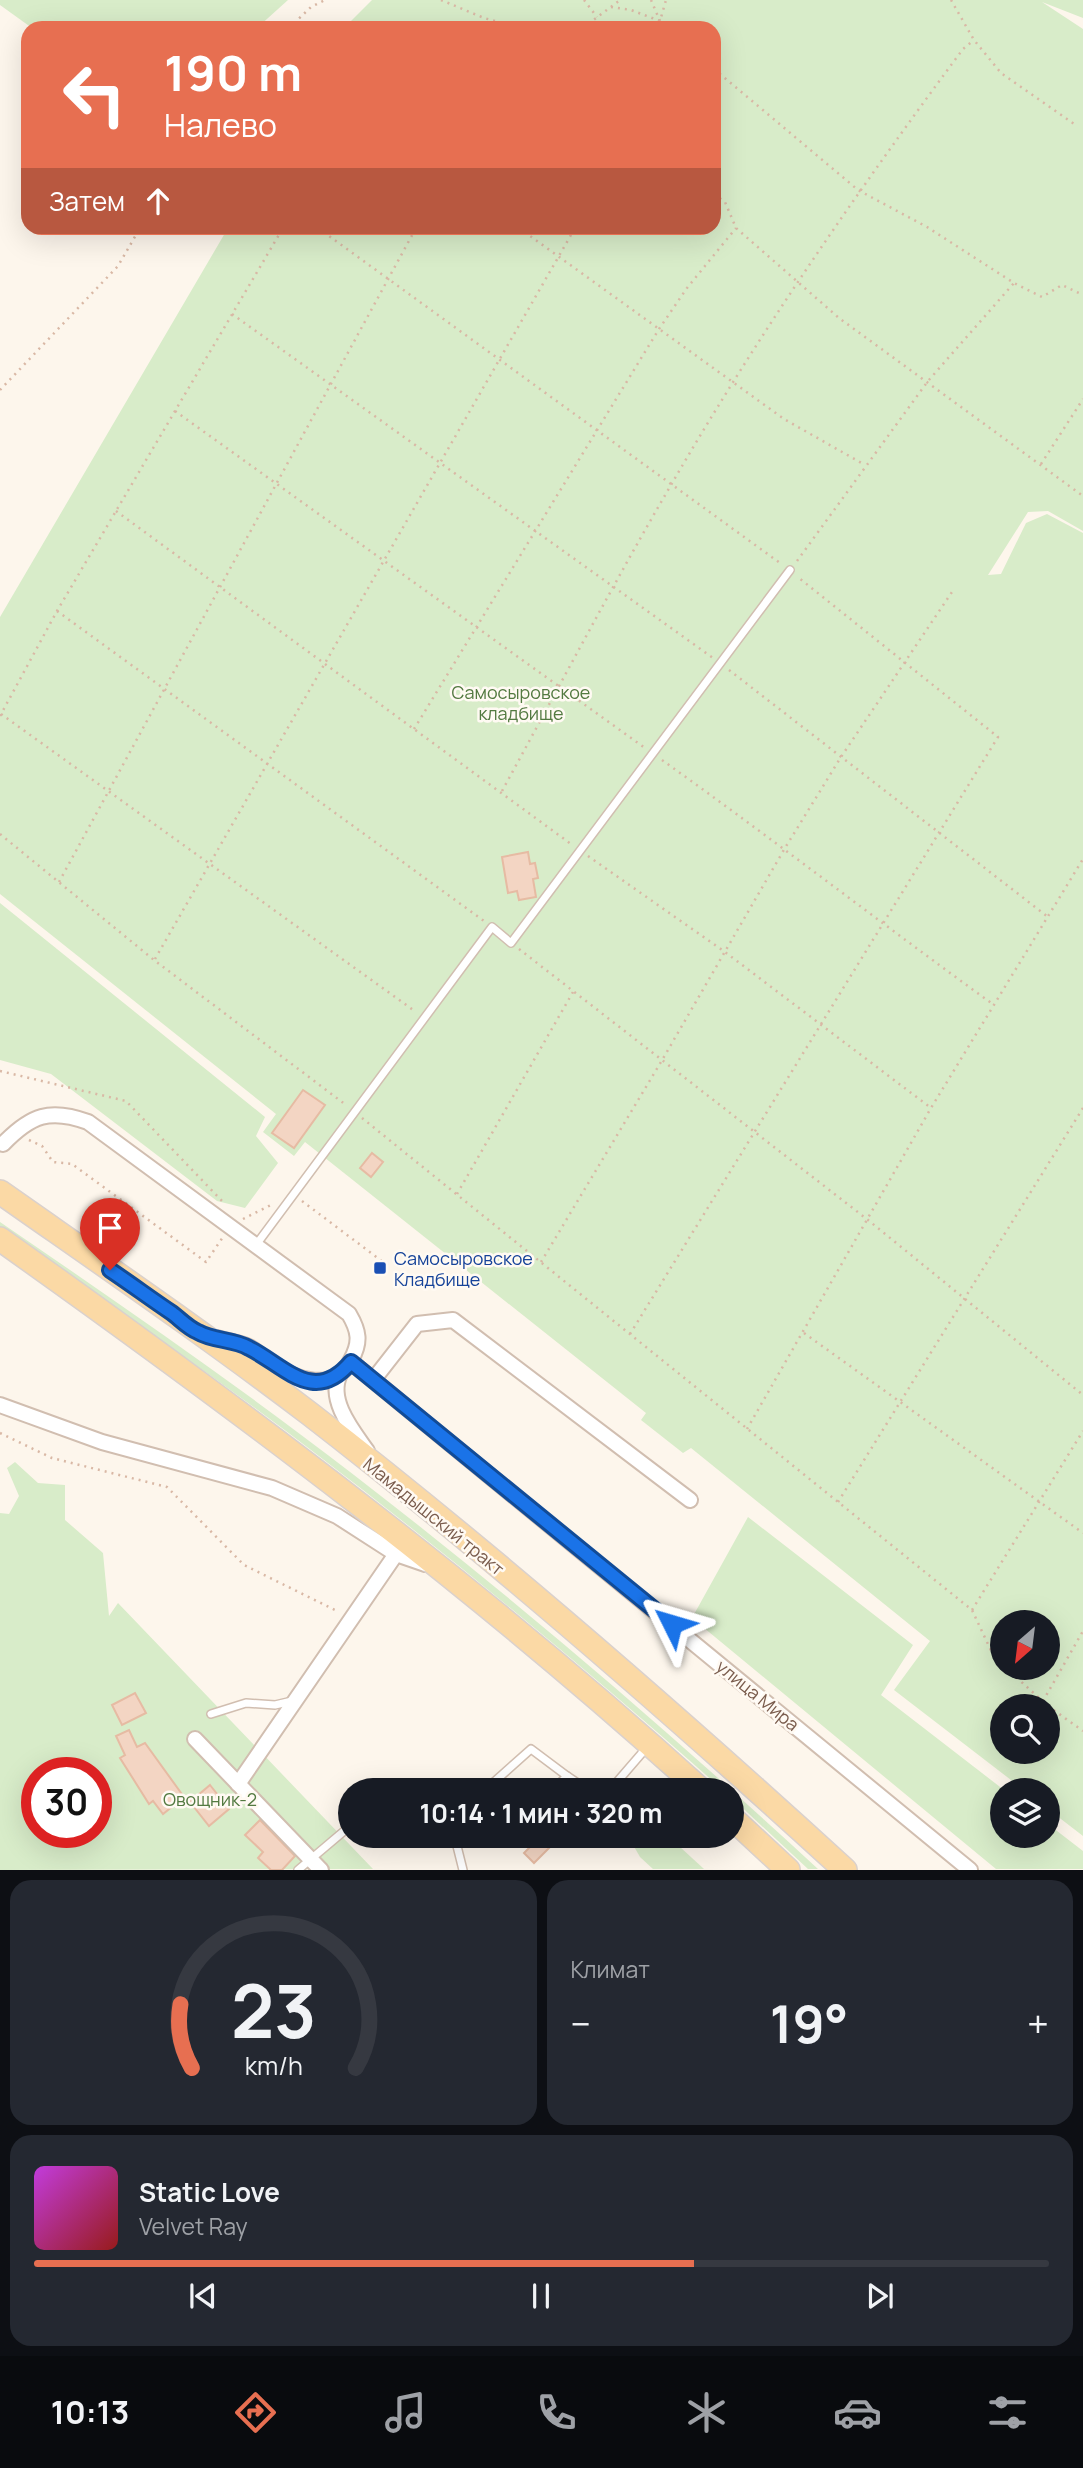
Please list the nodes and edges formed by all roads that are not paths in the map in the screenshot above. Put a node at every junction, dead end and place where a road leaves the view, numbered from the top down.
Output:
1 (790, 570) road end
2 (2, 1144) dead end
3 (0, 1192) edge
4 (0, 1239) edge
5 (256, 1246) junction
6 (199, 1333) junction
7 (351, 1362) junction
8 (340, 1374) junction
9 (374, 1379) junction
10 (0, 1405) edge
11 (382, 1472) junction
12 (690, 1500) dead end
13 (396, 1554) junction
14 (443, 1570) junction
15 (296, 1700) junction
16 (211, 1714) dead end
17 (195, 1739) dead end
18 (650, 1744) junction
19 (567, 1776) joint
20 (498, 1778) edge
21 (570, 1778) edge
22 (620, 1778) edge
23 (688, 1778) edge
24 (239, 1784) junction
25 (744, 1829) edge
26 (338, 1835) edge
27 (458, 1848) edge
28 (310, 1857) junction
29 (298, 1870) edge
30 (321, 1870) edge
31 (463, 1870) edge
32 (788, 1870) edge
33 (845, 1870) edge
34 (970, 1870) edge

1 - 5 lane
2 - 5 street
3 - 6 main road, Мамадышский тракт
4 - 14 main road, Мамадышский тракт
5 - 7 street
6 - 8 street
6 - 11 main road, Мамадышский тракт
7 - 8 street
7 - 9 street, улица Мира
8 - 11 street
9 - 12 street
9 - 34 street, улица Мира
10 - 13 street
11 - 33 main road, Мамадышский тракт
13 - 14 street
13 - 15 street
14 - 18 main road, Мамадышский тракт
15 - 16 lane
15 - 24 street
17 - 24 street
18 - 22 lane
18 - 23 main road, Мамадышский тракт
19 - 20 lane
19 - 21 lane
24 - 28 street
25 - 32 main road
26 - 28 lane
27 - 31 lane
28 - 29 lane
28 - 30 street

